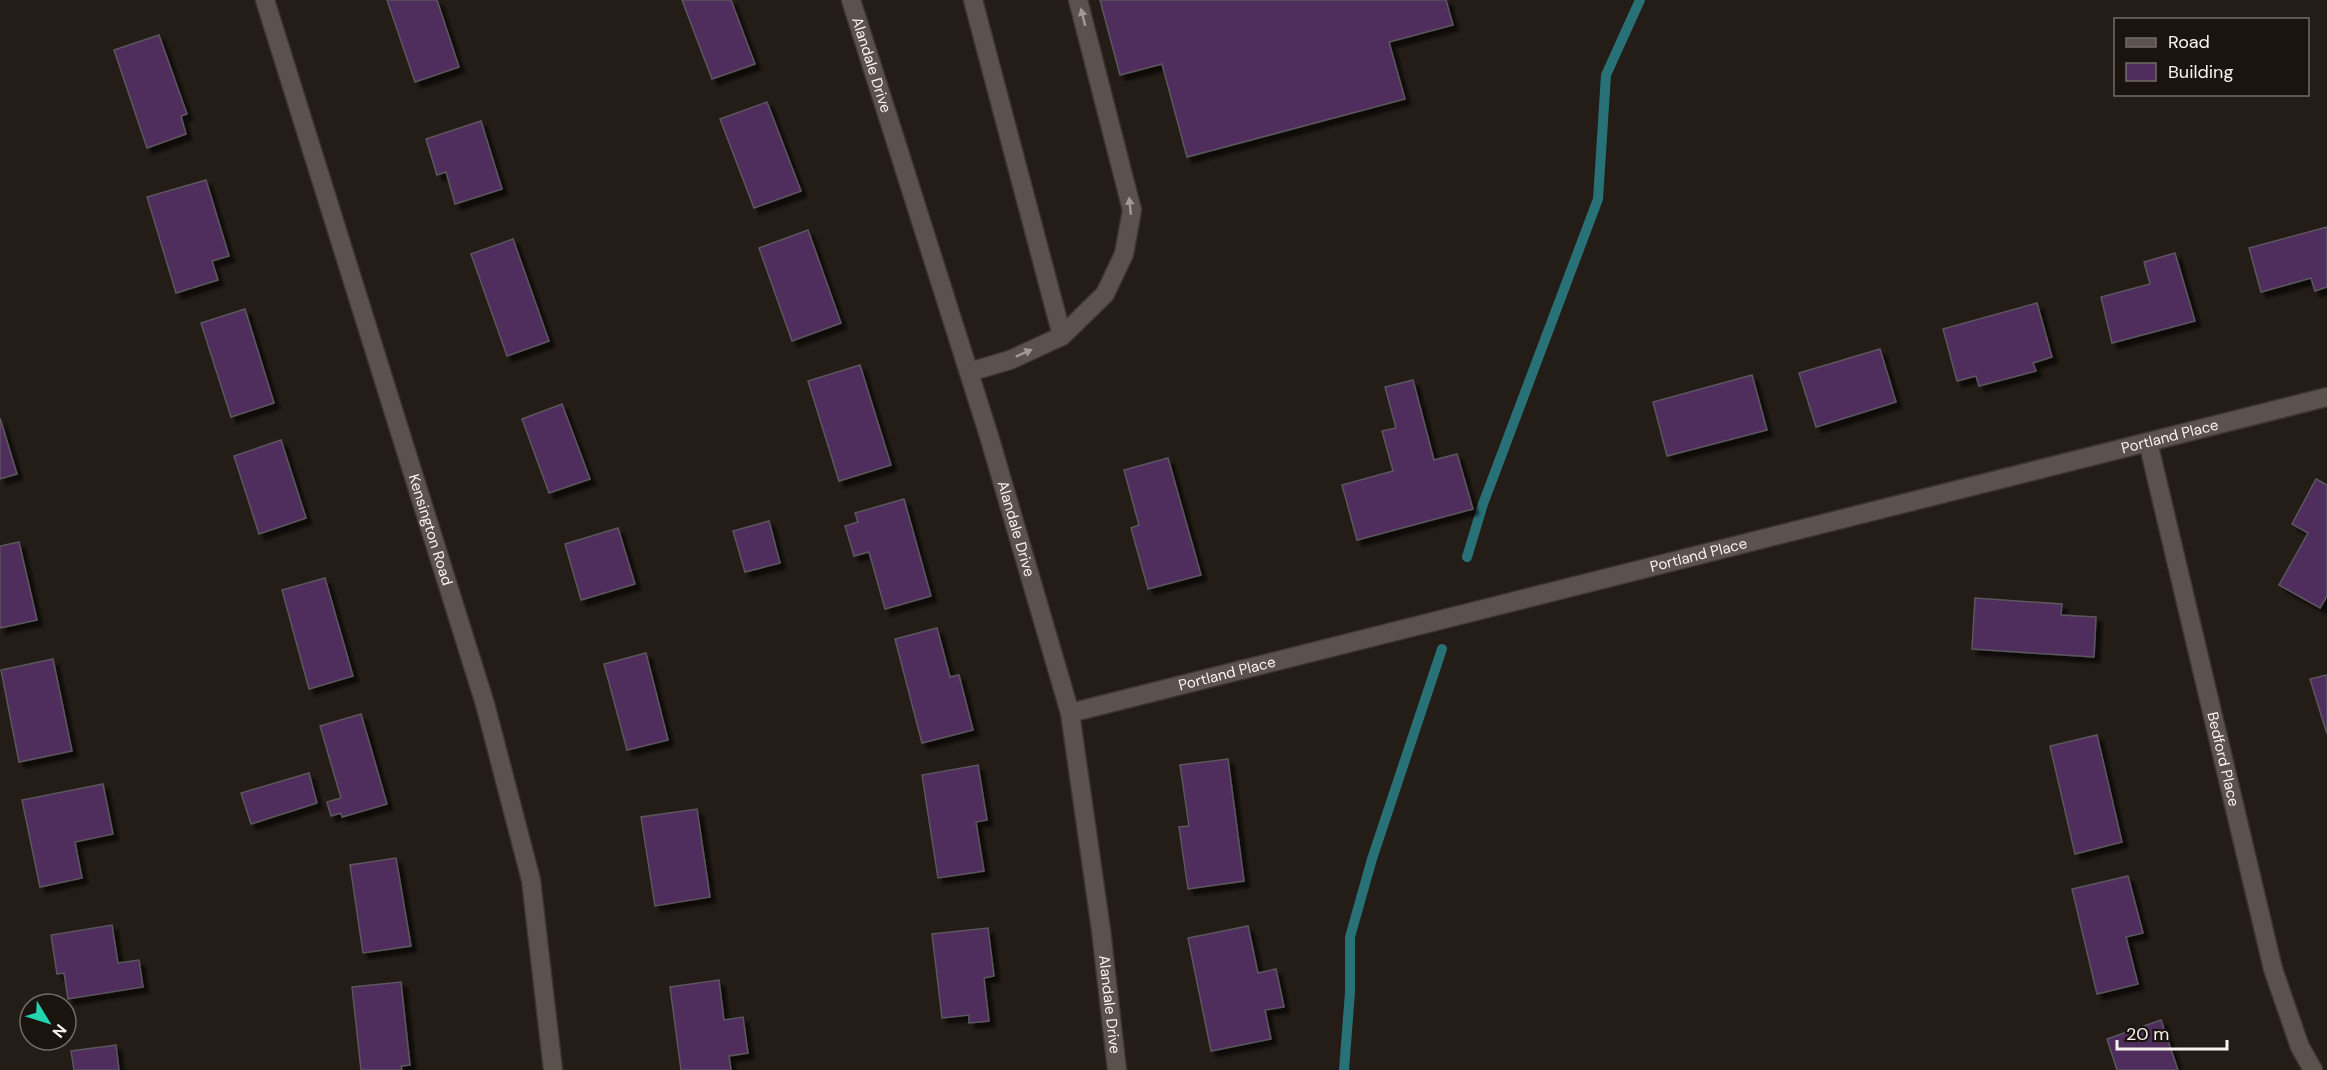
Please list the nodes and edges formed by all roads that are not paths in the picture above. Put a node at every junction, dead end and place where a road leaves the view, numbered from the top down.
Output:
1 (265, 0) edge
2 (851, 0) edge
3 (973, 0) edge
4 (1078, 0) edge
5 (1062, 336) junction
6 (969, 372) junction
7 (2327, 397) edge
8 (2148, 442) junction
9 (1070, 713) junction
10 (553, 1070) edge
11 (1117, 1070) edge
12 (2313, 1070) edge

1 - 10 street, Kensington Road
2 - 6 street, Alandale Drive
3 - 5 street
5 -> 4 street
6 -> 5 street
6 - 9 street, Alandale Drive
7 - 8 street, Portland Place
8 - 9 street, Portland Place
8 - 12 street, Bedford Place
9 - 11 street, Alandale Drive

